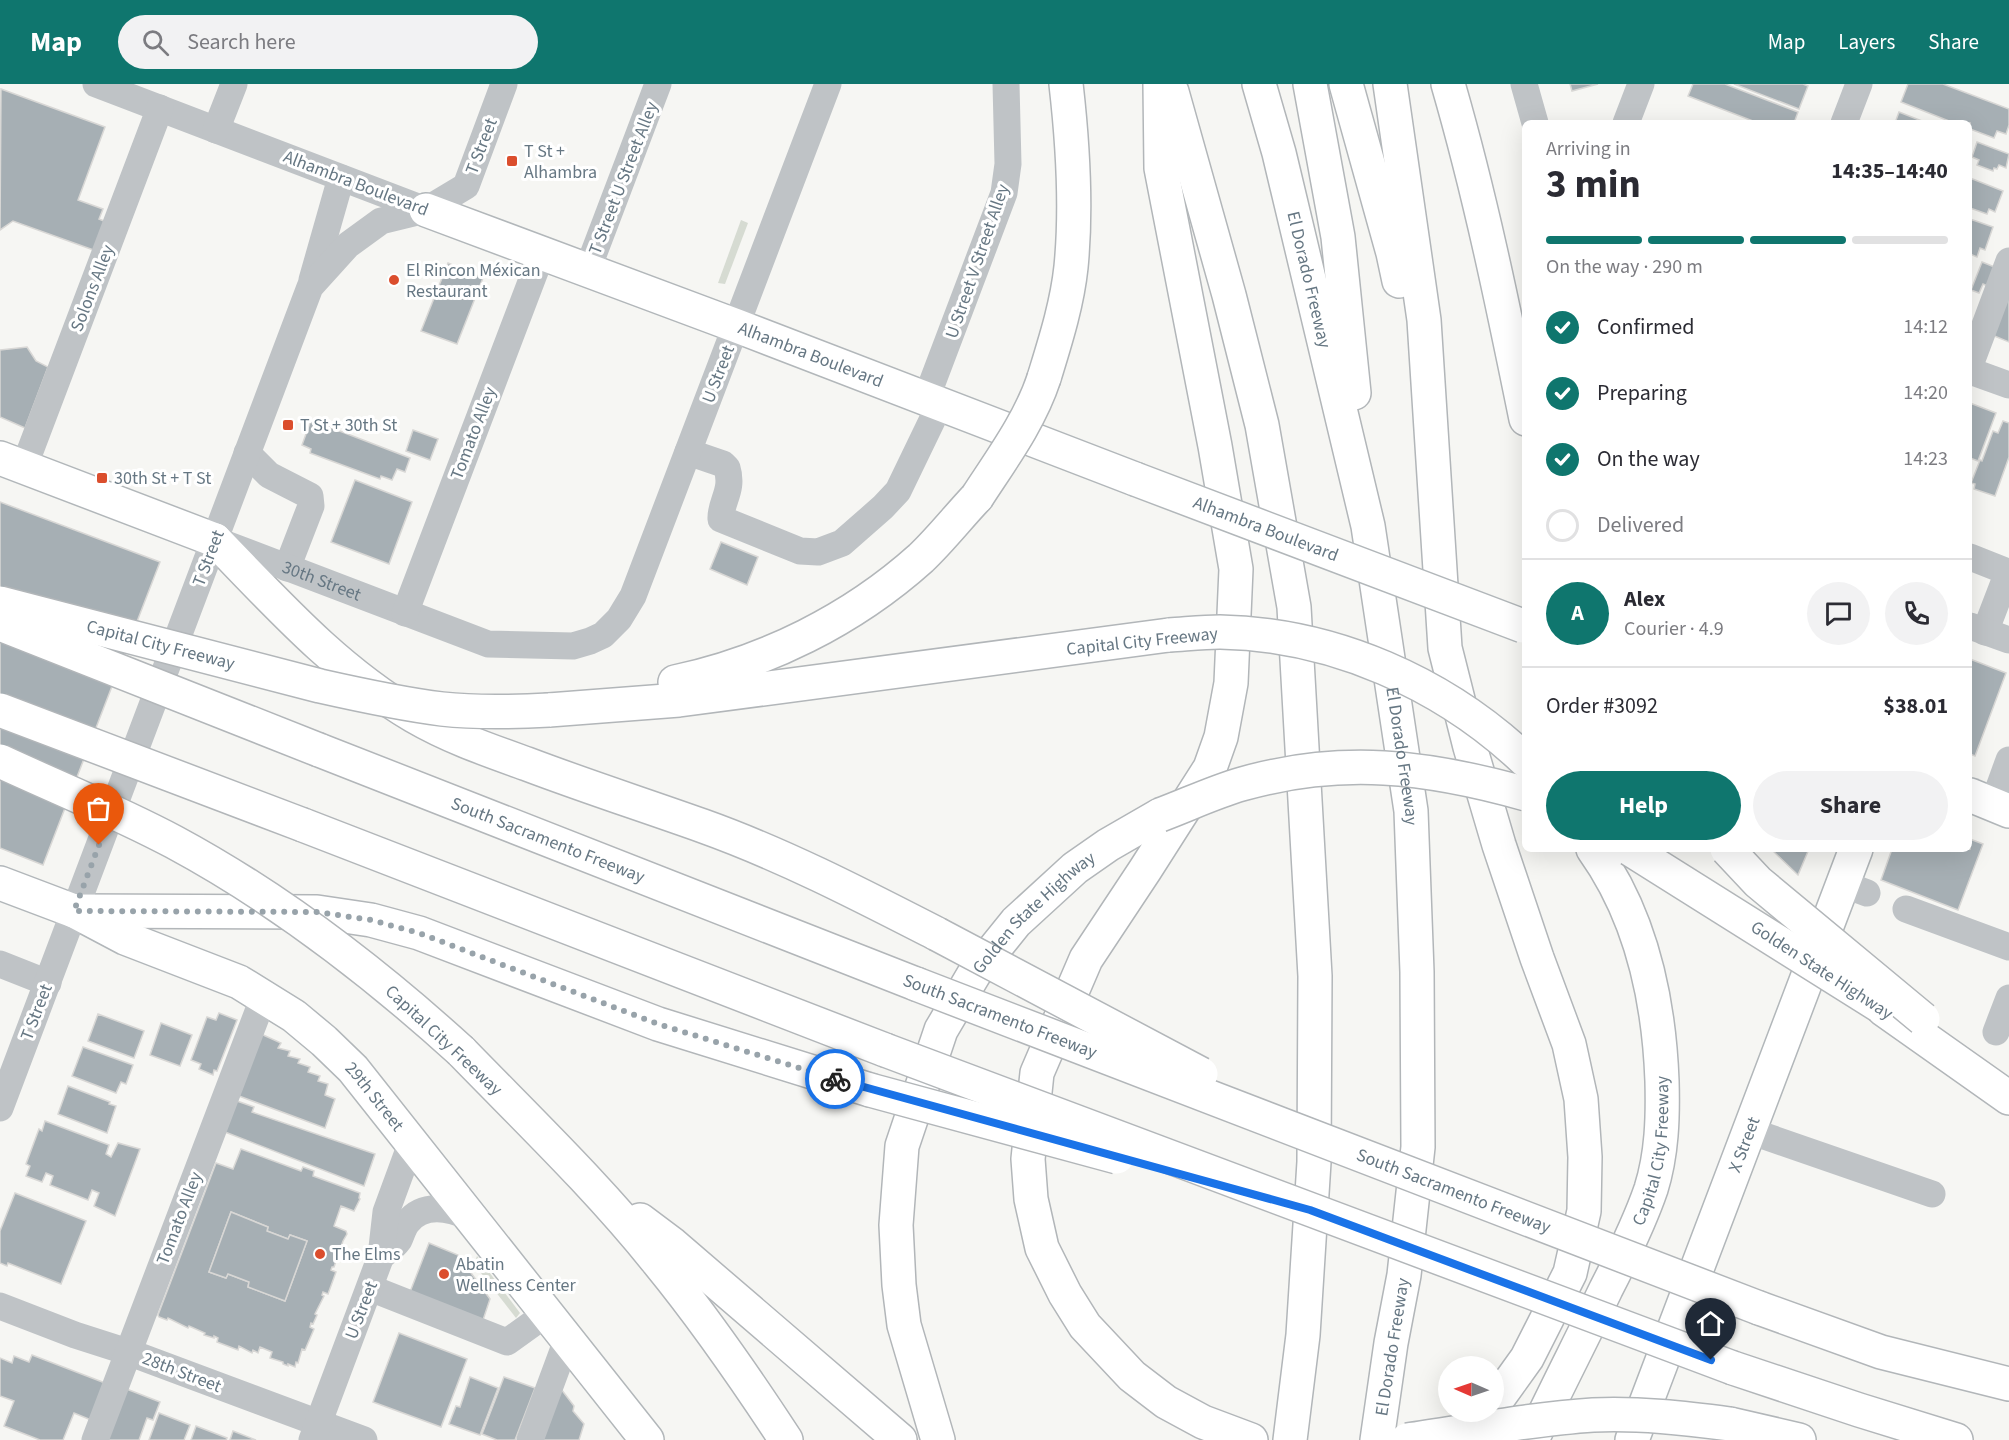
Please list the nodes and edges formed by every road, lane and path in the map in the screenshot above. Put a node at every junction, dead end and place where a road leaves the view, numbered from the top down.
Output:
1 (96, 84) edge
2 (234, 84) edge
3 (504, 84) edge
4 (658, 84) edge
5 (828, 84) edge
6 (1006, 84) edge
7 (1066, 84) edge
8 (1160, 84) edge
9 (1170, 84) edge
10 (1259, 84) edge
11 (1310, 84) edge
12 (1346, 84) edge
13 (1390, 84) edge
14 (1448, 84) edge
15 (1524, 84) edge
16 (1641, 84) edge
17 (1859, 84) edge
18 (160, 108) junction
19 (1533, 120) edge
20 (1627, 120) edge
21 (1845, 120) edge
22 (216, 130) junction
23 (341, 178) junction
24 (426, 210) junction
25 (542, 253) junction
26 (2009, 261) edge
27 (587, 271) junction
28 (310, 287) junction
29 (737, 326) junction
30 (1972, 360) edge
31 (1972, 372) edge
32 (2009, 386) edge
33 (1522, 401) edge
34 (934, 402) junction
35 (688, 452) junction
36 (247, 453) junction
37 (12, 463) edge
38 (1434, 465) junction
39 (1368, 526) junction
40 (215, 540) junction
41 (1972, 559) edge
42 (287, 568) junction
43 (633, 596) joint
44 (0, 603) edge
45 (405, 613) junction
46 (0, 624) edge
47 (1522, 625) edge
48 (1988, 633) edge
49 (0, 710) edge
50 (549, 710) junction
51 (1522, 758) edge
52 (2009, 760) edge
53 (0, 761) edge
54 (1522, 793) edge
55 (1990, 803) edge
56 (1595, 852) edge
57 (1635, 852) edge
58 (1730, 852) edge
59 (1856, 852) edge
60 (0, 883) edge
61 (1906, 909) dead end
62 (74, 911) junction
63 (2009, 947) edge
64 (0, 964) edge
65 (48, 983) junction
66 (264, 996) junction
67 (2009, 998) edge
68 (1996, 1032) dead end
69 (2009, 1097) edge
70 (0, 1108) edge
71 (1750, 1131) junction
72 (1327, 1142) junction
73 (411, 1144) junction
74 (590, 1183) junction
75 (1932, 1194) dead end
76 (1310, 1210) junction
77 (469, 1217) junction
78 (381, 1256) junction
79 (1404, 1275) junction
80 (370, 1288) junction
81 (0, 1306) edge
82 (546, 1314) junction
83 (1303, 1335) junction
84 (567, 1340) junction
85 (128, 1352) junction
86 (1997, 1381) edge
87 (1504, 1390) edge
88 (1477, 1422) edge
89 (315, 1432) edge
90 (94, 1440) edge
91 (363, 1440) edge
92 (530, 1440) edge
93 (647, 1440) edge
94 (786, 1440) edge
95 (900, 1440) edge
96 (938, 1440) edge
97 (1251, 1440) edge
98 (1261, 1440) edge
99 (1290, 1440) edge
100 (1377, 1440) edge
101 (1397, 1440) edge
102 (1407, 1440) edge
103 (1459, 1440) edge
104 (1532, 1440) edge
105 (1632, 1440) edge
106 (1799, 1440) edge
107 (1956, 1440) edge

1 - 18 street, Alhambra Boulevard
2 - 22 street
3 - 24 street, T Street
4 - 27 street, T Street U Street Alley
5 - 29 street, U Street
6 - 34 street, U Street V Street Alley
7 - 50 main road, bridge
8 - 97 main road
9 - 83 main road
10 - 39 main road, El Dorado Freeway
11 - 39 main road
12 - 38 main road
13 - 38 main road
14 - 33 main road
15 - 19 street
16 - 20 street
17 - 21 street
18 - 22 street, Alhambra Boulevard
18 - 37 street, Solons Alley
22 - 23 street, Alhambra Boulevard
23 - 24 street, Alhambra Boulevard
23 - 28 street
24 - 25 main road, Alhambra Boulevard
24 - 28 street, T Street
25 - 27 main road, Alhambra Boulevard
25 - 45 street, Tomato Alley
26 - 30 street
27 - 29 main road, Alhambra Boulevard
28 - 36 street, T Street
29 - 34 main road, Alhambra Boulevard
29 - 35 street, U Street
31 - 32 street
34 - 35 street, U Street V Street Alley
34 - 47 main road, Alhambra Boulevard, bridge
35 - 43 street, U Street
36 - 40 street, T Street
36 - 42 street
37 - 40 main road, 30th Street
38 - 87 main road
39 - 79 main road, El Dorado Freeway
40 - 42 street, 30th Street
40 - 62 street, T Street
40 - 72 main road, bridge
41 - 48 street
42 - 45 street, 30th Street
43 - 45 street, 30th Street
44 - 50 main road, Capital City Freeway, bridge
46 - 72 main road, South Sacramento Freeway, bridge
49 - 76 main road, bridge
50 - 51 main road, Capital City Freeway, bridge
52 - 55 street
53 - 74 main road, Capital City Freeway, bridge
54 - 96 main road, Golden State Highway, bridge
56 - 104 main road, Capital City Freeway
57 - 69 main road, Golden State Highway, bridge
58 - 69 main road, bridge
59 - 71 main road, X Street
60 - 62 main road, 29th Street
61 - 63 street
62 - 65 street, T Street
62 - 66 main road, 29th Street
62 - 76 main road, bridge
64 - 65 street
65 - 70 street, T Street
66 - 73 main road, 29th Street
66 - 85 street, Tomato Alley
67 - 68 street
71 - 75 street
71 - 105 main road, X Street
72 - 86 main road, South Sacramento Freeway, bridge
73 - 77 main road, 29th Street
73 - 78 street, U Street
74 - 94 main road, Capital City Freeway
74 - 95 main road
76 - 107 main road, bridge
77 - 78 street
77 - 82 main road, 29th Street
78 - 80 street, U Street
79 - 100 main road, El Dorado Freeway
79 - 101 main road
80 - 82 street
80 - 89 street, U Street
81 - 85 street, 28th Street
82 - 84 main road, 29th Street
83 - 98 main road
83 - 99 main road
84 - 92 street
84 - 93 main road, 29th Street
85 - 89 street, 28th Street
85 - 90 street, Tomato Alley
88 - 103 main road
89 - 91 street, 28th Street
102 - 106 main road, bridge

